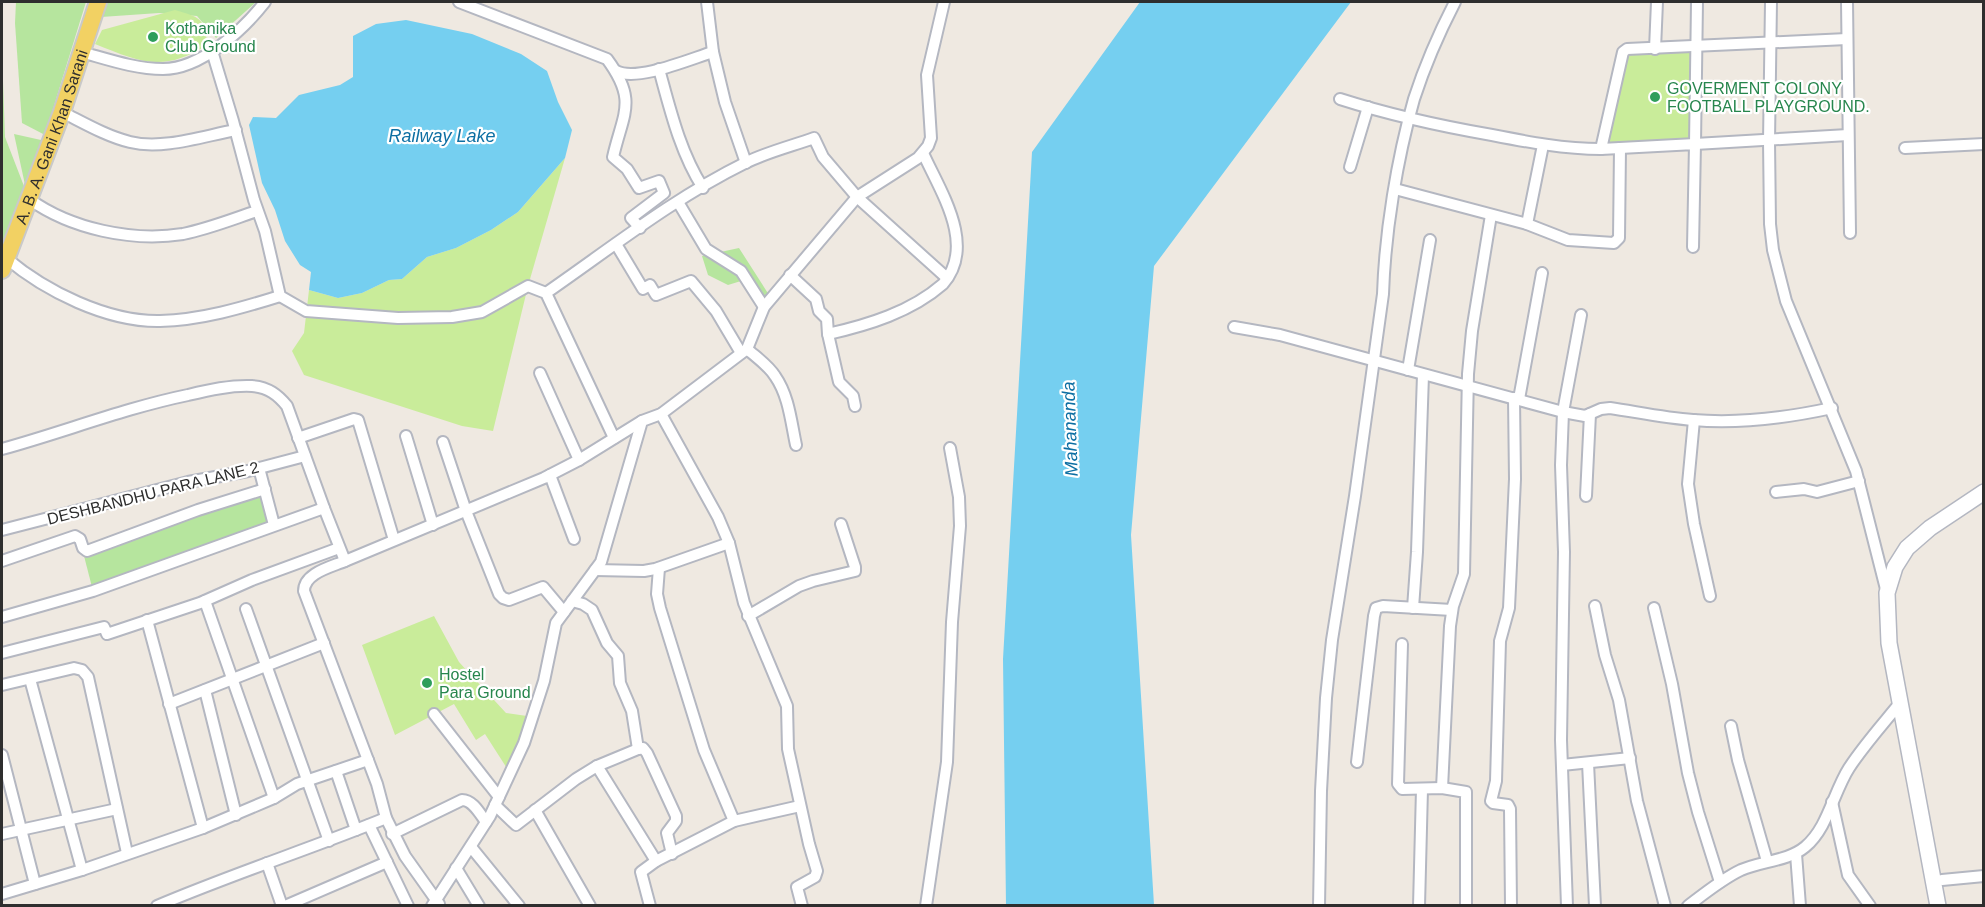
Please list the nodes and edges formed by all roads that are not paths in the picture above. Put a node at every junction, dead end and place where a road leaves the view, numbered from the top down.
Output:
1 (98, 2) edge
2 (265, 2) edge
3 (459, 2) edge
4 (707, 2) edge
5 (944, 2) edge
6 (1455, 2) edge
7 (1658, 2) edge
8 (1697, 2) edge
9 (1771, 2) edge
10 (1847, 2) edge
11 (476, 5) edge
12 (1847, 39) junction
13 (1771, 42) junction
14 (1698, 46) junction
15 (1655, 49) junction
16 (212, 51) junction
17 (81, 52) junction
18 (713, 52) junction
19 (659, 69) junction
20 (616, 71) junction
21 (1340, 99) dead end
22 (1368, 107) junction
23 (62, 112) junction
24 (1409, 119) junction
25 (236, 130) junction
26 (1848, 135) junction
27 (1769, 141) junction
28 (1695, 144) junction
29 (1983, 144) edge
30 (1543, 145) junction
31 (1620, 148) junction
32 (1905, 148) dead end
33 (1601, 149) junction
34 (923, 153) junction
35 (746, 162) junction
36 (1350, 167) dead end
37 (703, 188) junction
38 (1395, 189) junction
39 (857, 197) junction
40 (29, 199) junction
41 (678, 202) junction
42 (257, 211) junction
43 (1491, 215) junction
44 (1527, 224) junction
45 (640, 228) junction
46 (1850, 233) dead end
47 (1430, 240) dead end
48 (616, 244) junction
49 (1694, 247) dead end
50 (4, 264) edge
51 (1542, 273) dead end
52 (790, 275) junction
53 (947, 278) junction
54 (546, 293) junction
55 (280, 296) junction
56 (764, 307) junction
57 (1581, 315) dead end
58 (1234, 327) dead end
59 (828, 334) junction
60 (744, 351) junction
61 (1373, 361) junction
62 (1408, 370) junction
63 (540, 373) dead end
64 (1423, 375) junction
65 (1467, 387) junction
66 (1516, 399) junction
67 (855, 406) dead end
68 (1832, 408) junction
69 (1563, 412) junction
70 (662, 414) junction
71 (1590, 414) junction
72 (1694, 420) junction
73 (642, 421) junction
74 (406, 436) dead end
75 (298, 438) junction
76 (614, 438) junction
77 (443, 441) dead end
78 (796, 445) dead end
79 (950, 448) dead end
80 (2, 449) edge
81 (305, 456) junction
82 (579, 460) junction
83 (259, 468) junction
84 (550, 475) junction
85 (1859, 481) junction
86 (265, 489) junction
87 (1776, 492) dead end
88 (1983, 495) edge
89 (1586, 496) dead end
90 (324, 508) junction
91 (466, 511) junction
92 (841, 524) dead end
93 (274, 525) junction
94 (433, 525) junction
95 (2, 530) edge
96 (574, 539) dead end
97 (394, 540) junction
98 (729, 543) junction
99 (339, 548) junction
100 (2, 561) edge
101 (345, 561) junction
102 (659, 568) junction
103 (595, 570) junction
104 (1887, 592) junction
105 (1710, 596) dead end
106 (205, 601) junction
107 (572, 601) junction
108 (1595, 606) dead end
109 (1413, 608) junction
110 (1654, 608) dead end
111 (246, 609) dead end
112 (1452, 610) junction
113 (564, 612) junction
114 (748, 616) junction
115 (2, 617) edge
116 (147, 620) junction
117 (324, 644) junction
118 (1402, 645) dead end
119 (2, 653) edge
120 (267, 666) junction
121 (30, 679) junction
122 (233, 679) junction
123 (2, 685) edge
124 (205, 690) junction
125 (1900, 703) junction
126 (169, 704) junction
127 (434, 714) dead end
128 (1731, 726) dead end
129 (638, 749) junction
130 (2, 755) edge
131 (1630, 758) junction
132 (368, 760) junction
133 (1357, 762) dead end
134 (1588, 763) junction
135 (1562, 765) junction
136 (597, 766) junction
137 (336, 771) junction
138 (307, 780) junction
139 (1442, 788) junction
140 (1422, 789) junction
141 (274, 798) junction
142 (497, 801) junction
143 (1832, 802) junction
144 (800, 806) junction
145 (117, 809) junction
146 (535, 810) junction
147 (236, 815) junction
148 (386, 818) junction
149 (68, 819) junction
150 (735, 821) junction
151 (486, 822) junction
152 (369, 825) junction
153 (203, 828) junction
154 (21, 830) junction
155 (356, 830) junction
156 (2, 834) edge
157 (392, 834) junction
158 (329, 841) junction
159 (471, 847) junction
160 (128, 853) junction
161 (672, 854) junction
162 (1796, 854) junction
163 (656, 861) junction
164 (1767, 861) junction
165 (267, 862) junction
166 (387, 862) junction
167 (456, 868) junction
168 (82, 870) junction
169 (1983, 876) edge
170 (1942, 880) junction
171 (1720, 882) junction
172 (35, 884) junction
173 (2, 894) edge
174 (436, 903) edge
175 (157, 906) edge
176 (284, 906) edge
177 (408, 906) edge
178 (479, 906) edge
179 (519, 906) edge
180 (590, 906) edge
181 (650, 906) edge
182 (802, 906) edge
183 (926, 906) edge
184 (1319, 906) edge
185 (1419, 906) edge
186 (1466, 906) edge
187 (1511, 906) edge
188 (1567, 906) edge
189 (1595, 906) edge
190 (1665, 906) edge
191 (1688, 906) edge
192 (1800, 906) edge
193 (1870, 906) edge
194 (1938, 906) edge
195 (1947, 906) edge

1 - 17 main road, A. B. A. Gani Khan Sarani
2 - 16 street
3 - 11 street
4 - 18 street
5 - 34 street
6 - 24 street
7 - 15 street
8 - 14 street
9 - 13 street
10 - 12 street
11 - 20 street
12 - 13 street
12 - 26 street
13 - 14 street
13 - 27 street
14 - 15 street
14 - 28 street
15 - 33 street
16 - 17 street
16 - 25 street
17 - 23 main road, A. B. A. Gani Khan Sarani
18 - 19 street
18 - 35 street
19 - 20 street
19 - 37 street
20 - 45 street
21 - 22 street
22 - 24 street
22 - 36 street
23 - 25 street
23 - 40 main road, A. B. A. Gani Khan Sarani
24 - 30 street
24 - 38 street
25 - 42 street
26 - 27 street
26 - 46 street
27 - 28 street
27 - 68 street
28 - 31 street
28 - 49 street
29 - 32 street
30 - 33 street
30 - 44 street
31 - 33 street
31 - 44 street
34 - 39 street
34 - 53 street
35 - 37 street
35 - 39 street
37 - 41 street
38 - 43 street
38 - 61 street
39 - 52 street
39 - 53 street
40 - 42 street
40 - 50 main road, A. B. A. Gani Khan Sarani
41 - 45 street
41 - 56 street
42 - 55 street
43 - 44 street
43 - 65 street
45 - 48 street
47 - 62 street
48 - 54 street
48 - 60 street
50 - 55 street
51 - 66 street
52 - 56 street
52 - 59 street
53 - 59 street
54 - 55 street
54 - 76 street
56 - 60 street
57 - 69 street
58 - 61 street
59 - 67 street
60 - 70 street
60 - 78 street
61 - 62 street
61 - 184 street
62 - 64 street
63 - 82 street
64 - 65 street
64 - 109 street
65 - 66 street
65 - 112 street
66 - 69 street
66 - 187 street
68 - 72 street
68 - 85 street
69 - 71 street
69 - 135 street
70 - 73 street
70 - 98 street
71 - 72 street
71 - 89 street
72 - 105 street
73 - 76 street
73 - 103 street
74 - 94 street
75 - 80 street
75 - 81 street
75 - 97 street
76 - 82 street
77 - 91 street
79 - 183 street
81 - 83 street, DESHBANDHU PARA LANE 2
81 - 90 street
82 - 84 street
83 - 86 street
83 - 95 street, DESHBANDHU PARA LANE 2
84 - 91 street
84 - 96 street
85 - 87 street
85 - 104 street
86 - 93 street
86 - 100 street
88 - 104 main road
88 - 170 main road
90 - 93 street
90 - 99 street
91 - 94 street
91 - 113 street
92 - 114 street
93 - 115 street
94 - 97 street
97 - 101 street
98 - 102 street
98 - 114 street
99 - 101 street
99 - 106 street
101 - 117 street
102 - 103 street
102 - 150 street
103 - 107 street
104 - 125 main road
106 - 116 street
106 - 122 street
107 - 113 street
107 - 129 street
108 - 131 street
109 - 112 street
109 - 133 street
110 - 171 street
111 - 120 street
112 - 139 street
113 - 142 street
114 - 144 street
116 - 119 street
116 - 126 street
117 - 120 street
117 - 132 street
118 - 140 street
120 - 122 street
120 - 138 street
121 - 123 street
121 - 145 street
121 - 149 street
122 - 124 street
122 - 141 street
124 - 126 street
124 - 147 street
125 - 143 street
125 - 194 main road
126 - 153 street
127 - 142 street
128 - 164 street
129 - 136 street
129 - 161 street
130 - 154 street
131 - 134 street
131 - 190 street
132 - 137 street
132 - 148 street
134 - 135 street
134 - 189 street
135 - 188 street
136 - 146 street
136 - 163 street
137 - 138 street
137 - 155 street
138 - 141 street
138 - 158 street
139 - 140 street
139 - 186 street
140 - 185 street
141 - 147 street
142 - 146 street
142 - 151 street
143 - 162 street
143 - 193 street
144 - 150 street
144 - 182 street
145 - 149 street
145 - 160 street
146 - 180 street
147 - 153 street
148 - 152 street
148 - 157 street
149 - 154 street
149 - 168 street
150 - 161 street
151 - 157 street
151 - 159 street
152 - 155 street
152 - 166 street
153 - 160 street
154 - 156 street
154 - 172 street
155 - 158 street
157 - 174 street
158 - 165 street
159 - 167 street
159 - 179 street
160 - 168 street
161 - 163 street
162 - 164 street
162 - 192 street
163 - 181 street
164 - 171 street
165 - 175 street
165 - 176 street
166 - 176 street
166 - 177 street
167 - 174 street
167 - 178 street
168 - 172 street
169 - 170 street
170 - 195 main road
171 - 191 street
172 - 173 street

